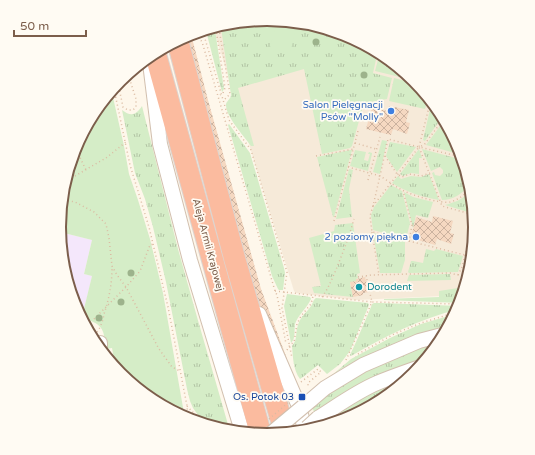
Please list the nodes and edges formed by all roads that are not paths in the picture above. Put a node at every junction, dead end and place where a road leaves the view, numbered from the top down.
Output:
1 (179, 46) edge
2 (157, 59) edge
3 (150, 64) edge
4 (235, 260) junction
5 (437, 335) edge
6 (409, 371) edge
7 (311, 424) edge
8 (305, 425) edge
9 (241, 427) edge
10 (259, 429) edge
11 (276, 429) edge
12 (284, 429) edge

1 - 4 highway
2 - 10 highway, Aleja Armii Krajowej
3 - 9 street
4 - 8 street
4 - 12 highway
5 - 11 street, bridge
6 - 7 street, bridge

